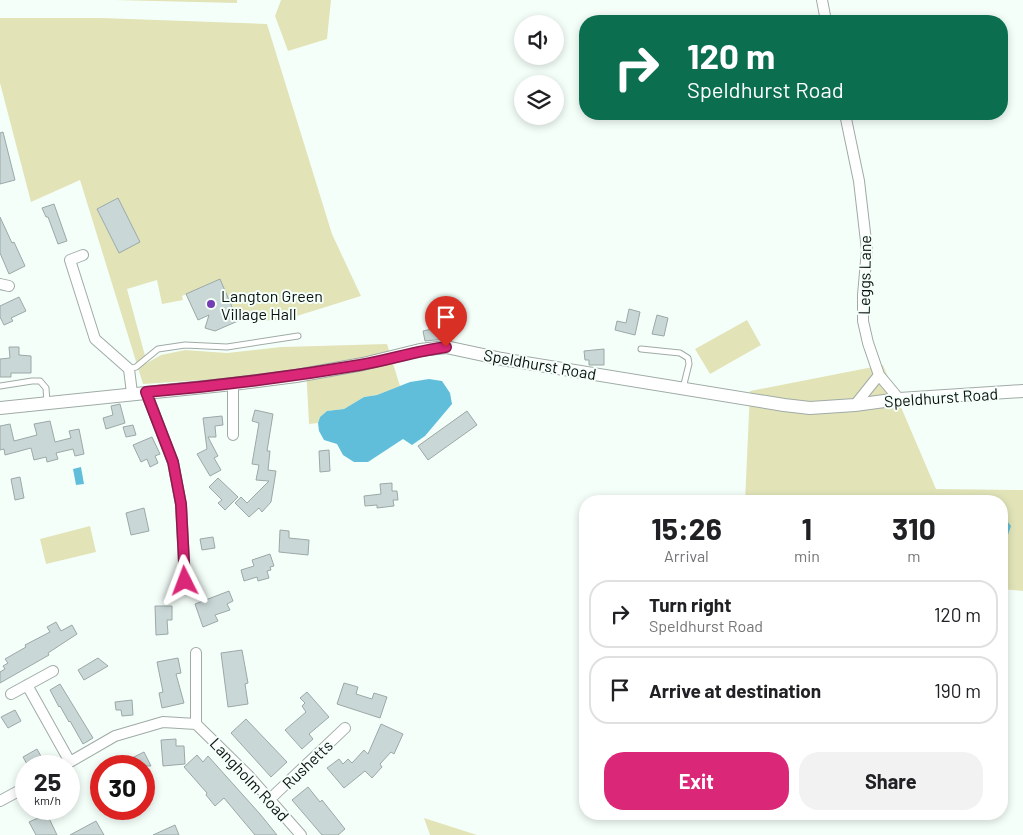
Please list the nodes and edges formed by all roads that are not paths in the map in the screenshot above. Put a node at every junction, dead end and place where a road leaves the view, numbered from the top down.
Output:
1 (822, 0) edge
2 (825, 15) edge
3 (846, 120) edge
4 (83, 256) dead end
5 (298, 336) dead end
6 (641, 349) dead end
7 (130, 369) junction
8 (879, 376) junction
9 (234, 384) junction
10 (0, 386) edge
11 (684, 388) junction
12 (1023, 391) edge
13 (146, 392) junction
14 (132, 394) junction
15 (899, 399) junction
16 (47, 403) junction
17 (855, 405) junction
18 (0, 408) edge
19 (233, 435) dead end
20 (185, 581) dead end
21 (196, 653) dead end
22 (53, 671) dead end
23 (27, 685) junction
24 (11, 694) dead end
25 (196, 724) junction
26 (344, 728) dead end
27 (62, 755) edge
28 (80, 756) edge
29 (15, 793) edge
30 (270, 799) junction
31 (0, 801) edge
32 (301, 835) edge

1 - 2 street
3 - 8 street, Leggs Lane
4 - 7 street
5 - 7 lane
6 - 11 lane
7 - 14 street
8 - 15 street, Leggs Lane
8 - 17 street
9 - 11 street, Speldhurst Road
9 - 13 street, Speldhurst Road
9 - 19 street
10 - 16 lane
11 - 17 street, Speldhurst Road
12 - 15 street, Speldhurst Road
13 - 14 street, Speldhurst Road
13 - 20 street
14 - 16 street, Speldhurst Road
15 - 17 street, Speldhurst Road
16 - 18 street, Speldhurst Road
21 - 25 street, Langholm Road
22 - 23 street
23 - 24 street
23 - 27 street
25 - 28 street, Langholm Road
25 - 30 street, Langholm Road
26 - 30 street, Rushetts
29 - 31 street
30 - 32 street, Langholm Road

